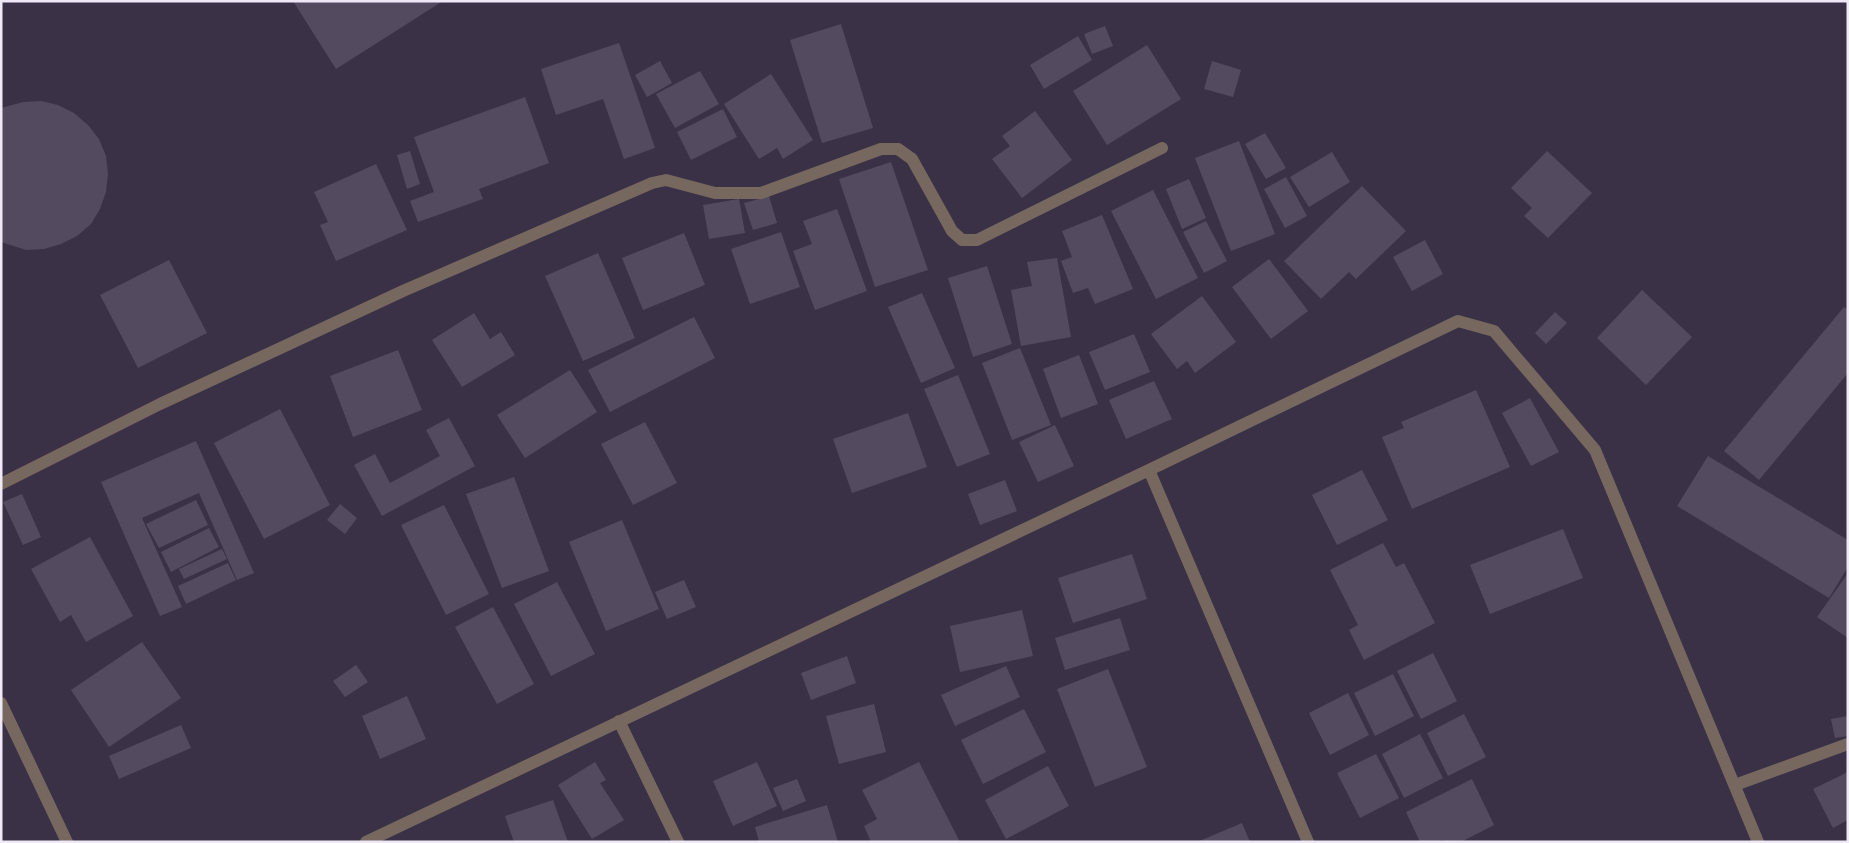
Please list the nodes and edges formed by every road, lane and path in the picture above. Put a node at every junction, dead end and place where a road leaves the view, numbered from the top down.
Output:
1 (1162, 148) dead end
2 (1149, 470) junction
3 (1, 484) edge
4 (1, 703) edge
5 (619, 721) junction
6 (1848, 744) edge
7 (1735, 785) junction
8 (66, 842) edge
9 (366, 842) edge
10 (678, 842) edge
11 (1308, 842) edge
12 (1758, 842) edge

1 - 3 street
2 - 5 street
2 - 7 street
2 - 11 street
4 - 8 street
5 - 9 street
5 - 10 street
6 - 7 street
7 - 12 street

